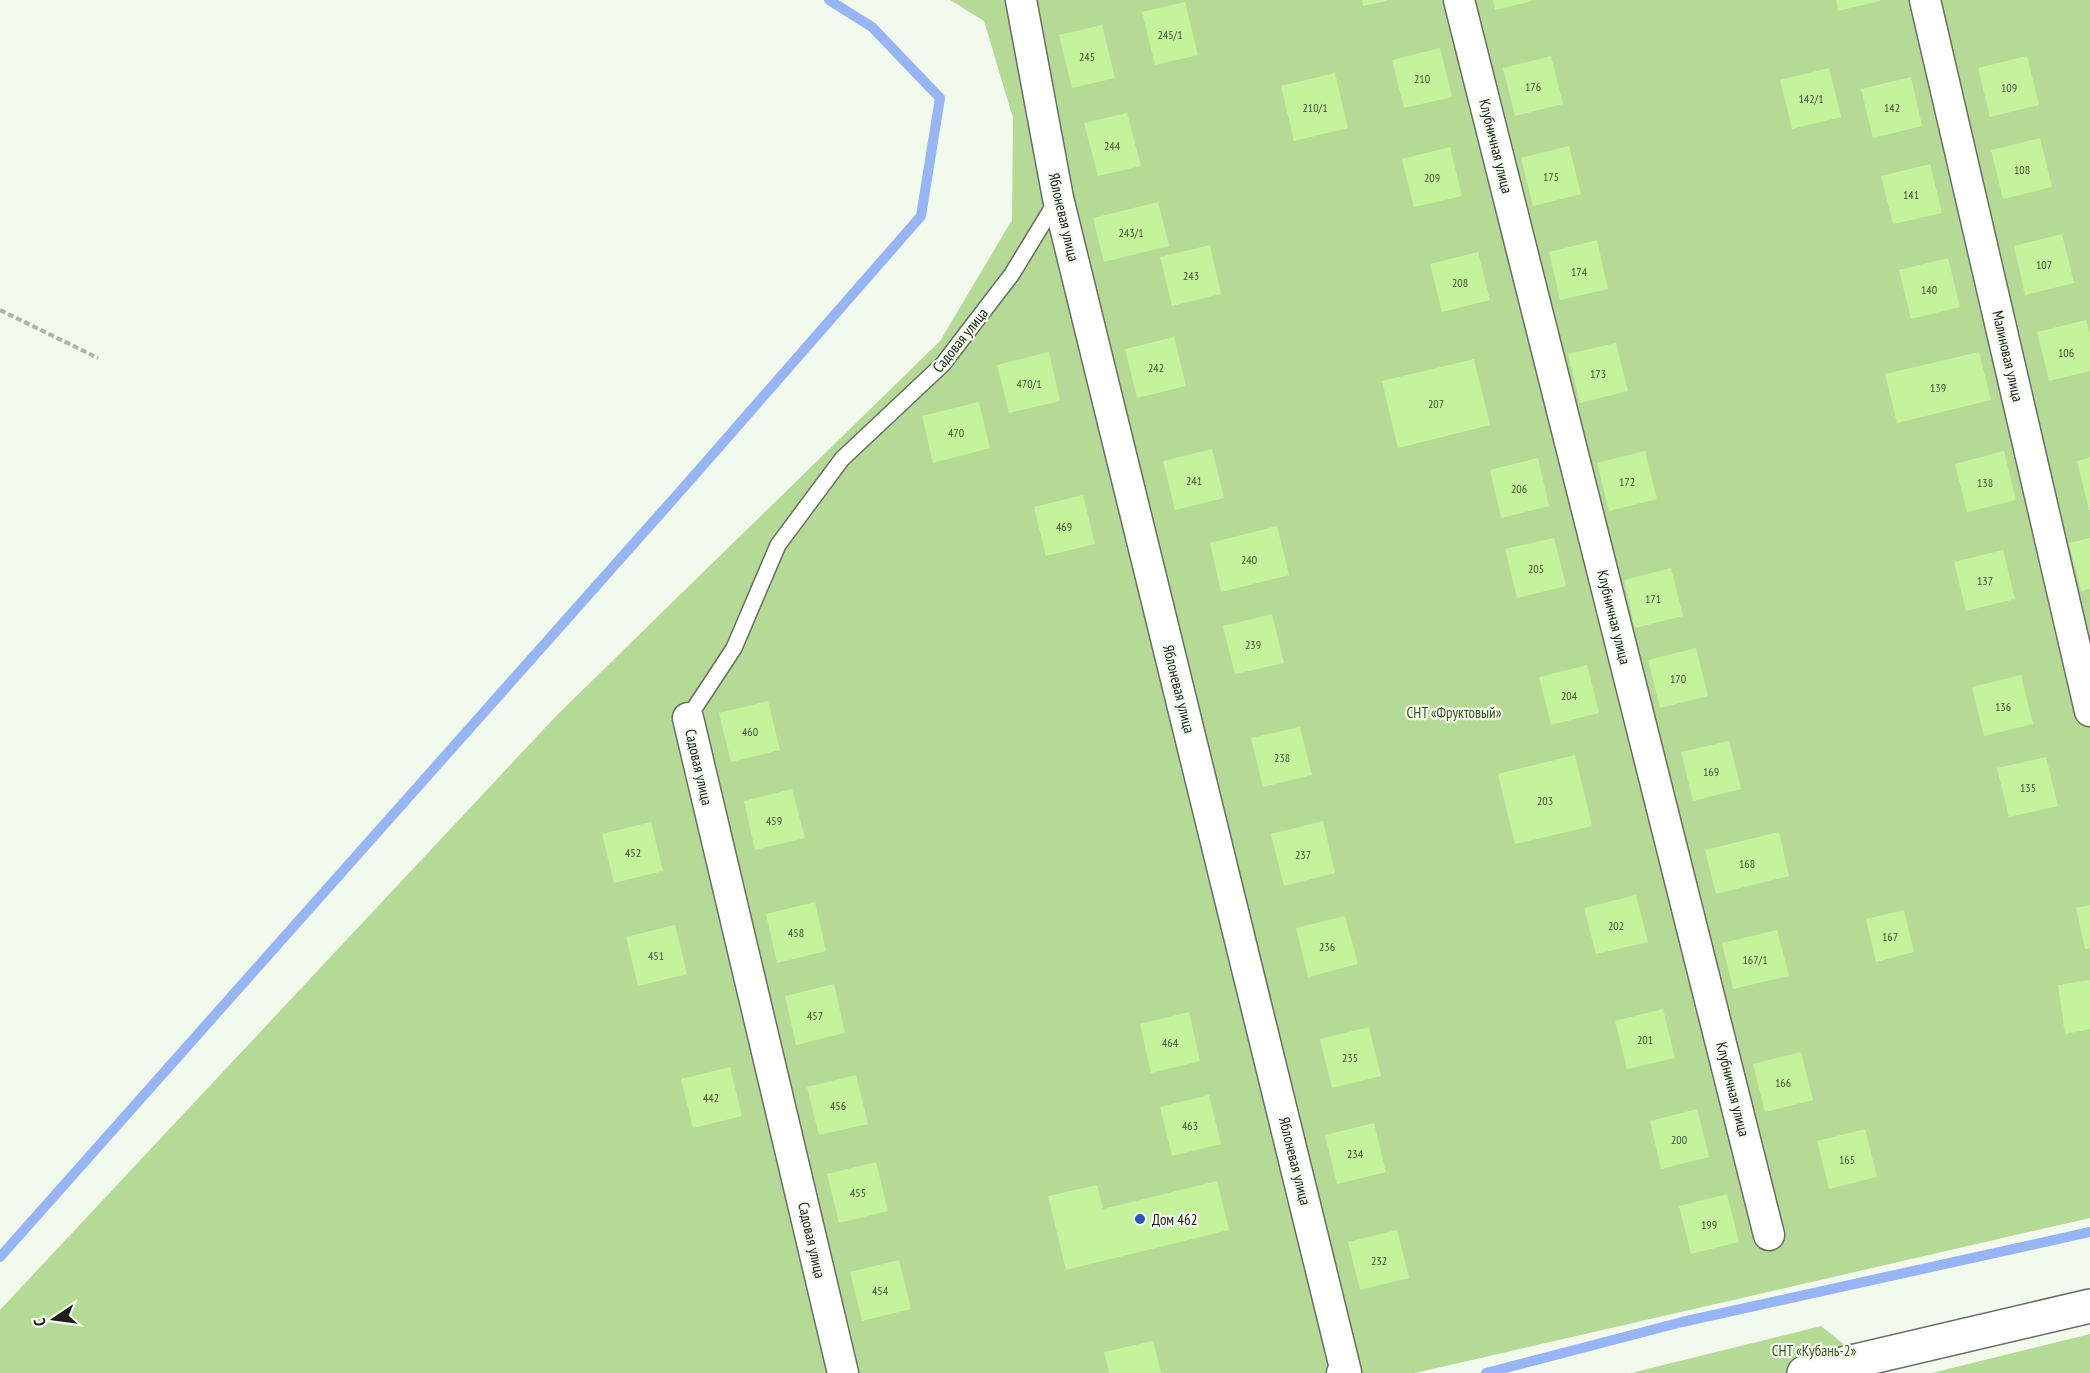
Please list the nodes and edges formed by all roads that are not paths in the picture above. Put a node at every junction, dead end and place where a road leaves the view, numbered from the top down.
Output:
1 (1022, 0) edge
2 (1459, 0) edge
3 (1925, 0) edge
4 (1058, 198) junction
5 (2090, 711) edge
6 (688, 718) joint
7 (1769, 1235) dead end
8 (2090, 1306) edge
9 (843, 1373) edge
10 (1342, 1373) edge
11 (1804, 1373) edge

1 - 4 street, Яблоневая улица
2 - 7 street, Клубничная улица
3 - 5 street, Малиновая улица
4 - 6 lane, Садовая улица
4 - 10 street, Яблоневая улица
6 - 9 street, Садовая улица
8 - 11 street

